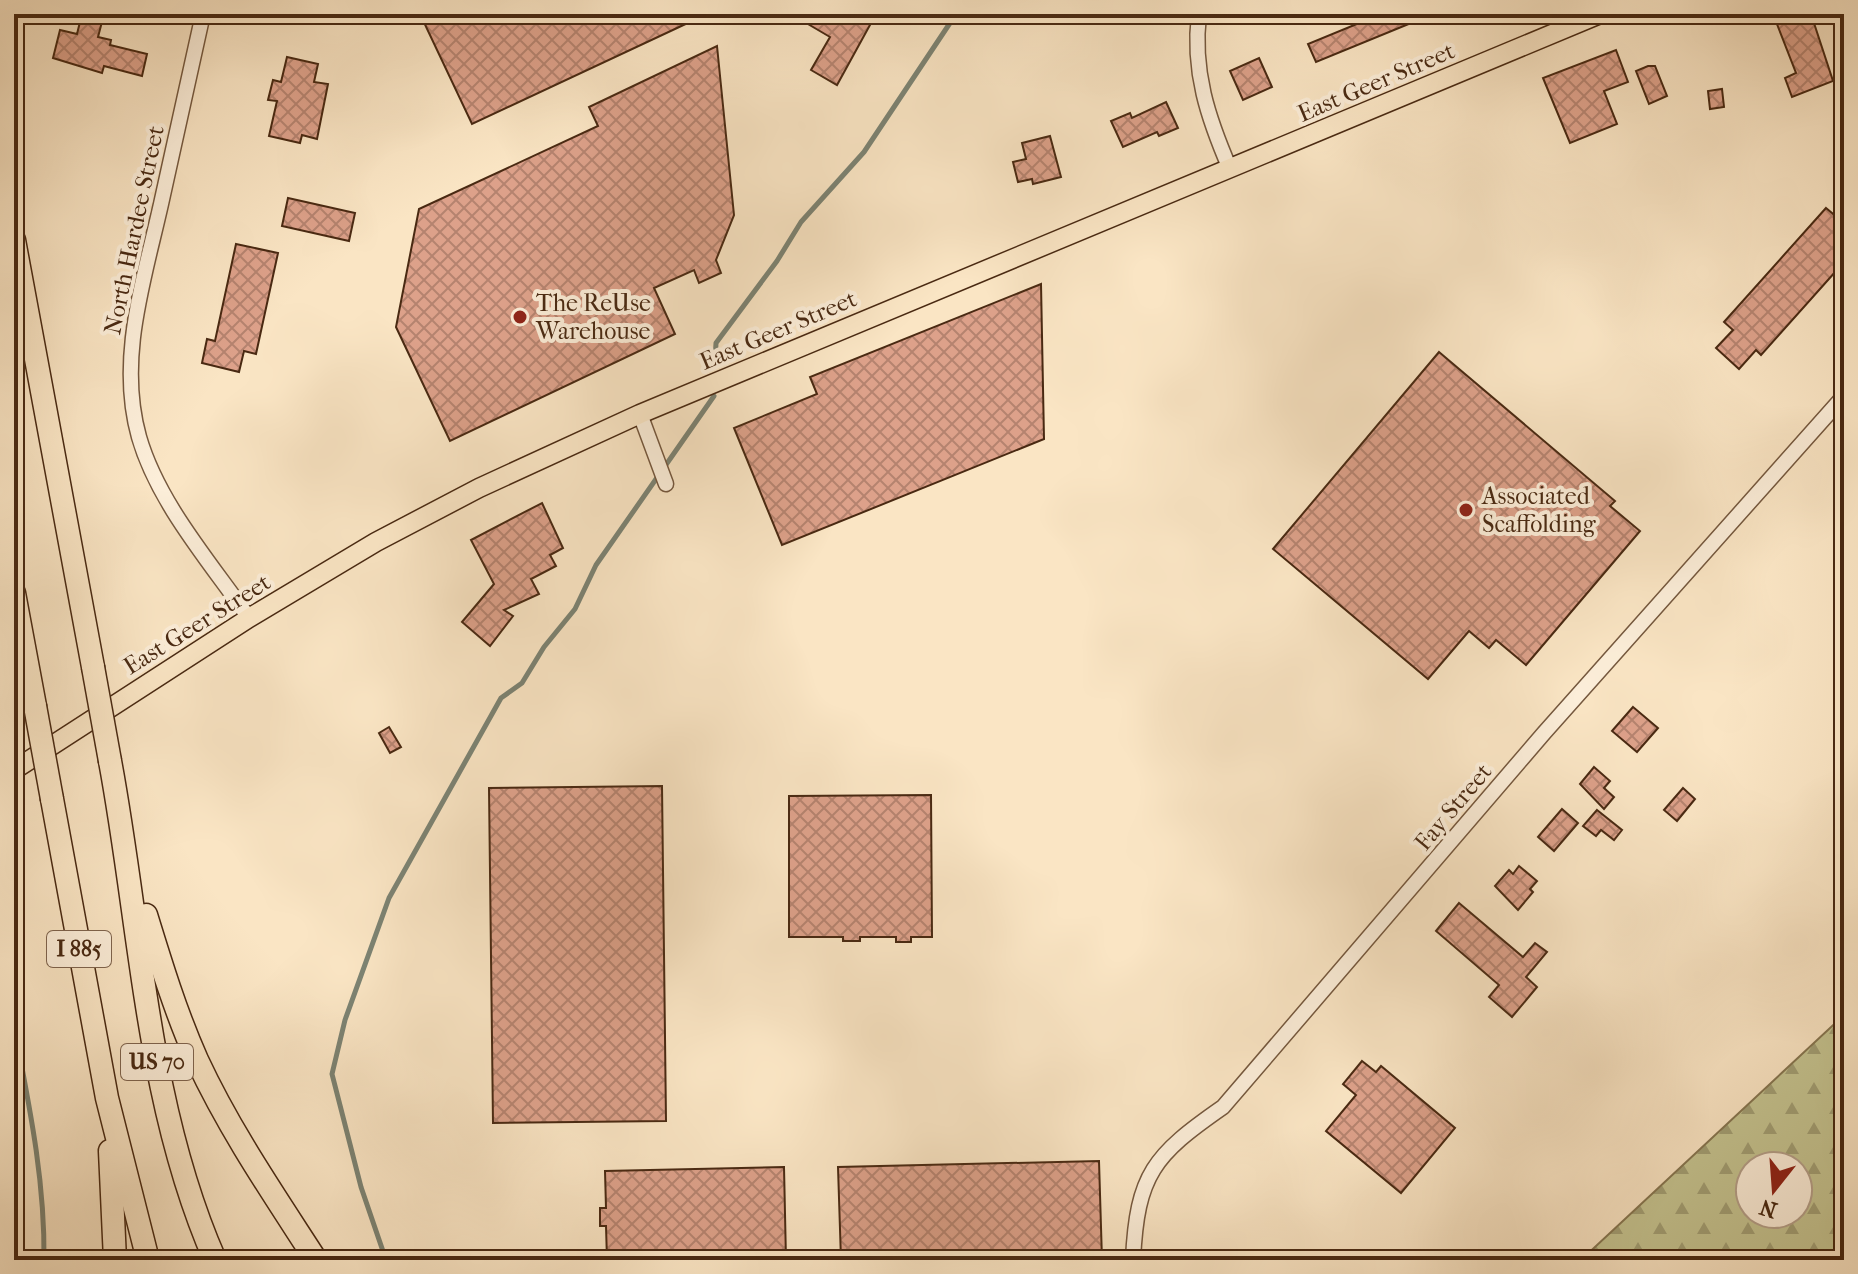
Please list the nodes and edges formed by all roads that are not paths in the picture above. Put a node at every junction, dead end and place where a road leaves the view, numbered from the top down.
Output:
1 (203, 14) edge
2 (1199, 14) edge
3 (1600, 14) edge
4 (1230, 169) junction
5 (14, 240) edge
6 (1844, 396) edge
7 (640, 414) junction
8 (666, 484) dead end
9 (14, 593) edge
10 (249, 618) junction
11 (14, 770) edge
12 (128, 857) junction
13 (107, 1098) junction
14 (314, 1257) edge
15 (115, 1260) edge
16 (148, 1260) edge
17 (215, 1260) edge
18 (1133, 1260) edge

1 - 10 street, North Hardee Street
2 - 4 street
3 - 4 main road, East Geer Street
4 - 7 main road, East Geer Street
5 - 12 highway, bridge
6 - 18 street, Fay Street
7 - 8 street
7 - 10 main road, East Geer Street
9 - 13 highway, I 885, bridge
10 - 11 main road, East Geer Street
12 - 14 highway
12 - 17 highway, US 70
13 - 15 highway
13 - 16 highway, US 70

